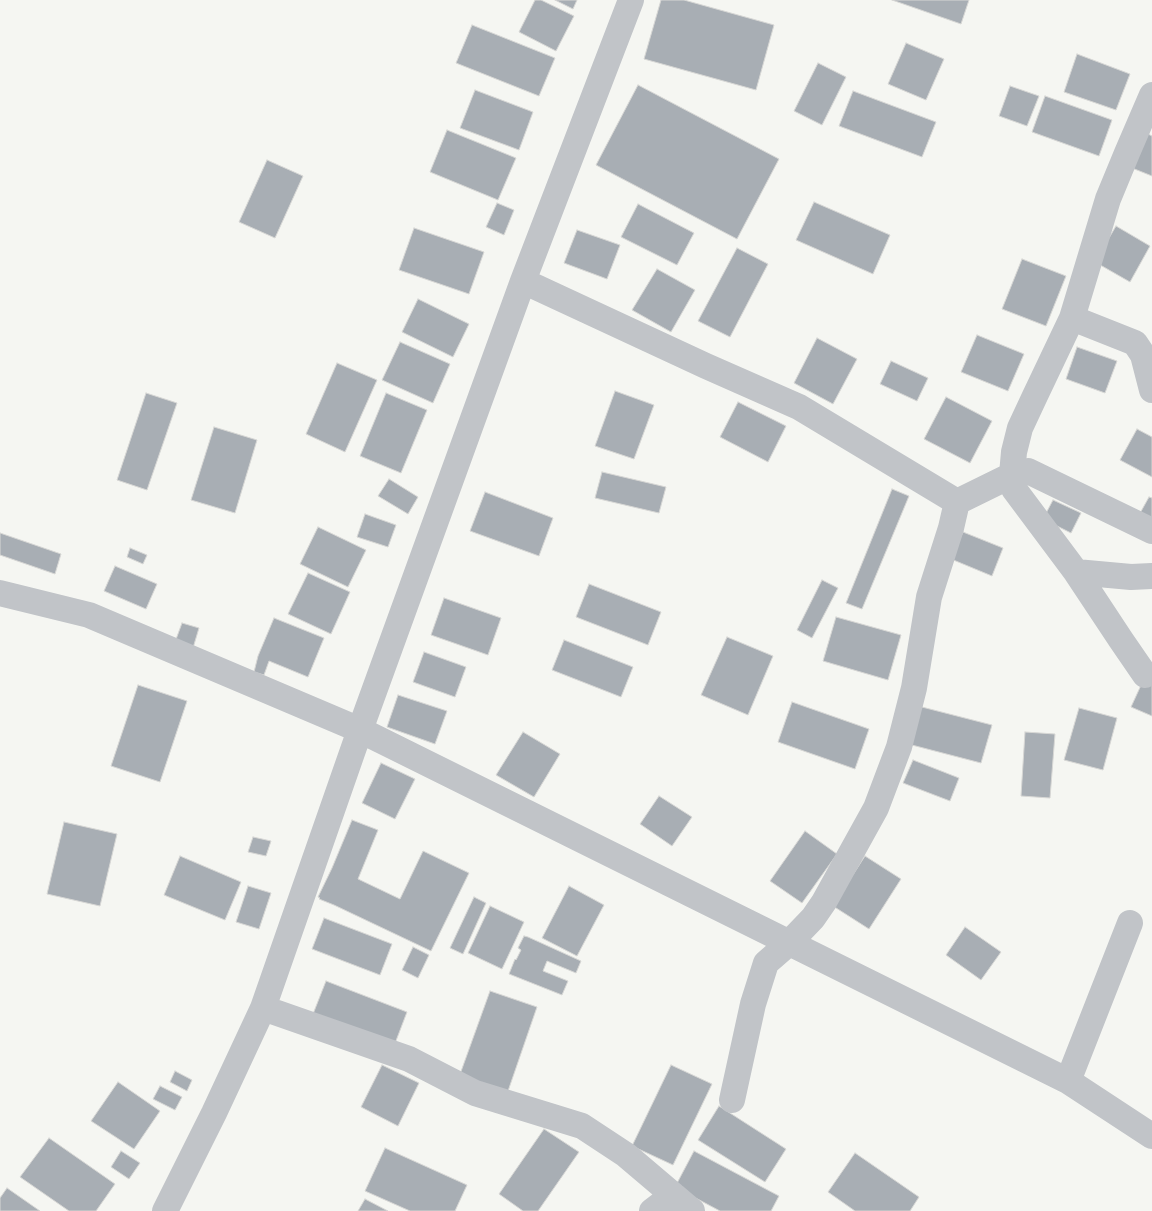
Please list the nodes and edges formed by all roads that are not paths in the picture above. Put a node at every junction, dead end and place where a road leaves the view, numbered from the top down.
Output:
1 (631, 0) edge
2 (1152, 95) edge
3 (523, 281) junction
4 (1072, 318) junction
5 (1152, 390) edge
6 (1012, 475) junction
7 (957, 502) junction
8 (1152, 531) edge
9 (1076, 572) junction
10 (1152, 576) edge
11 (0, 593) edge
12 (1152, 651) edge
13 (360, 730) junction
14 (1130, 923) dead end
15 (789, 943) junction
16 (263, 1008) junction
17 (1068, 1081) junction
18 (732, 1100) dead end
19 (1152, 1136) edge
20 (683, 1203) edge
21 (165, 1211) edge
22 (652, 1211) edge

1 - 3 street
2 - 4 street
3 - 7 street
3 - 13 street
4 - 5 street
4 - 6 street
6 - 7 street
6 - 8 street
6 - 9 street
7 - 15 street
9 - 10 street
9 - 12 street
11 - 13 street
13 - 15 street
13 - 16 street
14 - 17 street
15 - 17 street
15 - 18 street
16 - 20 street
16 - 21 street
17 - 19 street
20 - 22 street

